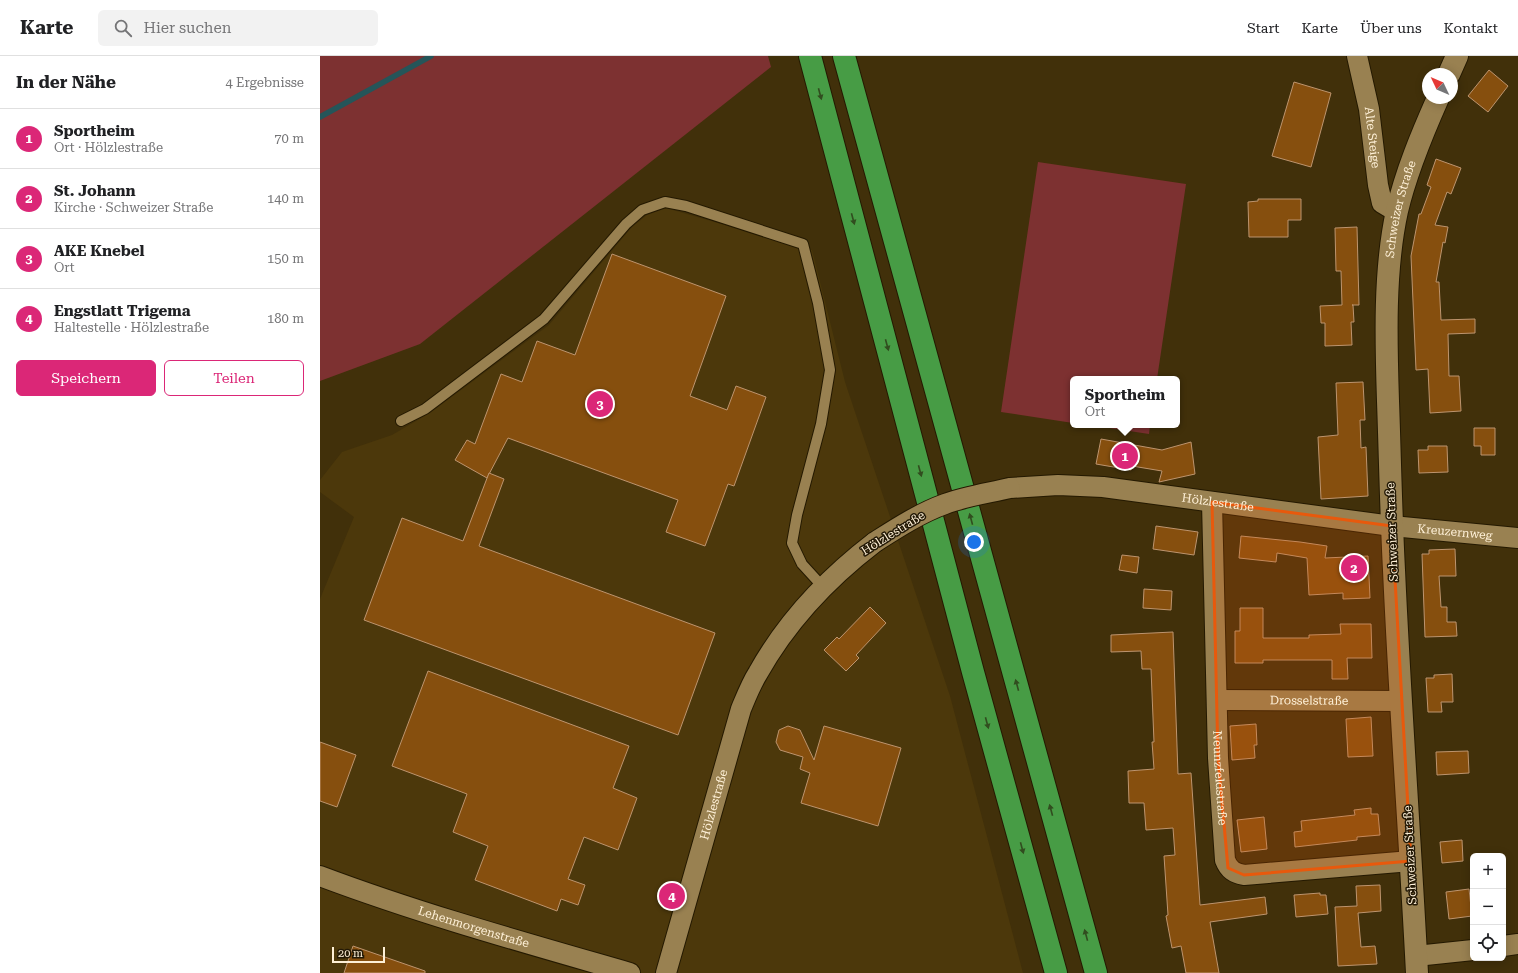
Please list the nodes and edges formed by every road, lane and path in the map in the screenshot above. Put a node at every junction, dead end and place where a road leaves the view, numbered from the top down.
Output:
1 (810, 56) edge
2 (844, 56) edge
3 (1358, 56) edge
4 (1458, 56) edge
5 (1452, 68) edge
6 (1435, 104) edge
7 (1397, 212) junction
8 (401, 421) dead end
9 (1212, 502) junction
10 (1392, 526) junction
11 (1518, 538) edge
12 (823, 587) junction
13 (1217, 700) junction
14 (1400, 701) junction
15 (1410, 861) junction
16 (320, 876) edge
17 (1518, 944) edge
18 (1506, 946) edge
19 (1470, 951) edge
20 (1416, 964) edge
21 (630, 973) edge
22 (666, 973) edge
23 (1056, 973) edge
24 (1096, 973) edge

1 -> 23 highway
24 -> 2 highway
3 - 7 street, Alte Steige
4 - 5 street
6 - 7 street, Schweizer Straße
7 - 10 street, Schweizer Straße
8 - 12 lane
9 - 10 street, Hölzlestraße
9 - 12 street, Hölzlestraße, bridge
9 - 13 street, Neunzfeldstraße
10 - 11 street, Kreuzernweg
10 - 14 street, Schweizer Straße
12 - 22 street, Hölzlestraße
13 - 14 street, Drosselstraße
13 - 15 street, Neunzfeldstraße
14 - 15 street, Schweizer Straße
15 - 20 street, Schweizer Straße
16 - 21 street, Lehenmorgenstraße
17 - 18 street
19 - 20 street

